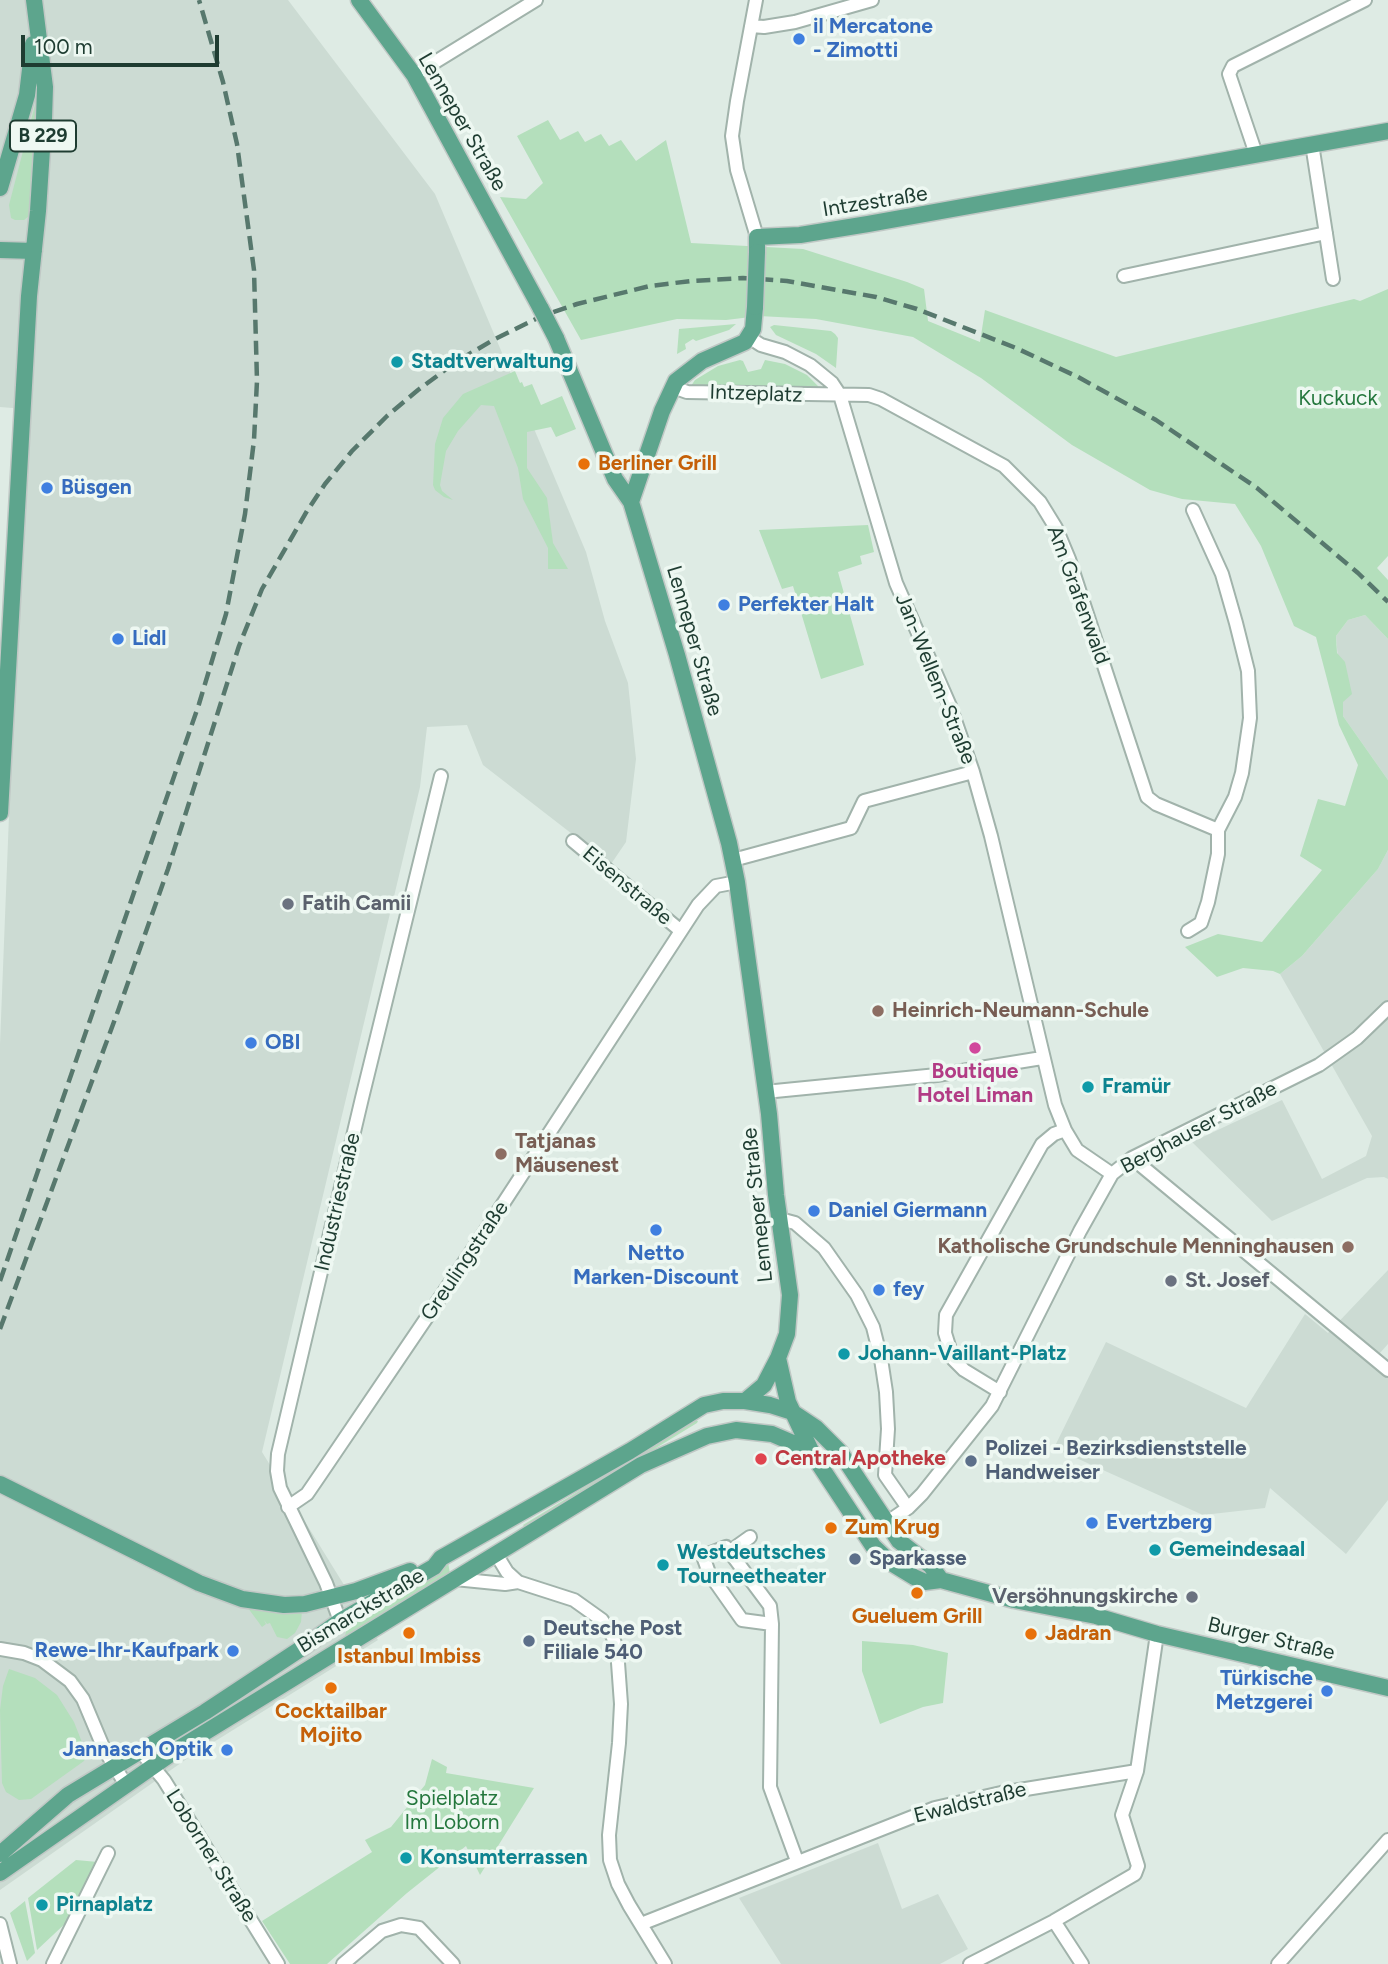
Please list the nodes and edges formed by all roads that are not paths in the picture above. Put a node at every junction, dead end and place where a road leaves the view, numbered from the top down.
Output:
1 (34, 0) edge
2 (359, 0) edge
3 (536, 0) edge
4 (756, 0) edge
5 (872, 0) edge
6 (1365, 0) edge
7 (36, 21) junction
8 (751, 26) junction
9 (414, 75) junction
10 (1388, 131) edge
11 (1312, 144) junction
12 (1256, 153) junction
13 (0, 188) edge
14 (1326, 233) junction
15 (757, 245) junction
16 (0, 250) edge
17 (34, 251) junction
18 (1124, 276) dead end
19 (1333, 279) dead end
20 (750, 338) junction
21 (673, 387) junction
22 (840, 395) junction
23 (631, 502) junction
24 (1193, 510) dead end
25 (973, 772) junction
26 (441, 776) dead end
27 (0, 813) edge
28 (1217, 830) junction
29 (573, 841) dead end
30 (733, 860) junction
31 (737, 882) junction
32 (681, 931) junction
33 (1188, 931) dead end
34 (1388, 1008) edge
35 (1042, 1058) junction
36 (765, 1092) junction
37 (1065, 1130) junction
38 (1132, 1158) junction
39 (1112, 1174) junction
40 (780, 1219) junction
41 (778, 1358) junction
42 (1388, 1370) edge
43 (783, 1389) joint
44 (1000, 1392) junction
45 (745, 1401) junction
46 (769, 1405) joint
47 (792, 1412) junction
48 (764, 1432) joint
49 (813, 1455) junction
50 (0, 1484) edge
51 (832, 1484) junction
52 (288, 1507) junction
53 (908, 1508) junction
54 (886, 1523) junction
55 (484, 1533) junction
56 (750, 1537) dead end
57 (729, 1552) junction
58 (496, 1554) junction
59 (441, 1558) junction
60 (455, 1579) junction
61 (941, 1580) junction
62 (518, 1582) junction
63 (333, 1597) junction
64 (340, 1621) junction
65 (772, 1624) junction
66 (1157, 1634) junction
67 (0, 1649) edge
68 (303, 1671) junction
69 (1388, 1688) edge
70 (140, 1751) junction
71 (153, 1765) junction
72 (114, 1767) junction
73 (1137, 1771) junction
74 (126, 1785) junction
75 (1388, 1839) edge
76 (108, 1853) dead end
77 (0, 1854) edge
78 (797, 1861) junction
79 (0, 1872) edge
80 (1054, 1921) junction
81 (0, 1924) edge
82 (641, 1924) junction
83 (449, 1963) edge
84 (10, 1964) edge
85 (53, 1964) edge
86 (278, 1964) edge
87 (343, 1964) edge
88 (664, 1964) edge
89 (970, 1964) edge
90 (1082, 1964) edge
91 (1278, 1964) edge

1 - 7 main road, B 229
2 - 9 main road, Lenneper Straße
3 - 9 street
4 - 8 street
5 - 8 street
6 - 12 street
7 - 13 main road, B 229
7 - 17 main road, B 229
8 - 15 street
9 - 23 main road, Lenneper Straße, bridge
10 - 11 main road, Intzestraße
11 - 12 main road, Intzestraße
11 - 14 street
12 - 15 main road, Intzestraße
14 - 18 street
14 - 19 street
15 - 20 main road, bridge
16 - 17 main road
17 - 27 main road, B 229
20 - 21 main road
20 - 22 street, Jan-Wellem-Straße
21 - 22 street, Intzeplatz
21 - 23 main road
22 - 25 street, Jan-Wellem-Straße
22 - 28 street, Am Grafenwald
23 - 30 main road, Lenneper Straße
24 - 28 street
25 - 30 street
25 - 35 street, Jan-Wellem-Straße
26 - 52 street, Industriestraße
28 - 33 street
29 - 32 street, Eisenstraße
30 - 31 main road, Lenneper Straße
31 - 32 street, Greulingstraße
31 - 36 main road, Lenneper Straße
32 - 52 street, Greulingstraße
34 - 38 street, Berghauser Straße
35 - 36 street
35 - 37 street, Jan-Wellem-Straße
36 - 40 main road, Lenneper Straße
37 - 39 street, Jan-Wellem-Straße
37 - 44 street
38 - 39 street, Berghauser Straße
38 - 42 street
39 - 44 street, Berghauser Straße
40 - 41 main road, Lenneper Straße
40 - 53 street
41 - 43 main road, Lenneper Straße
41 - 45 main road, Lenneper Straße
43 - 47 main road, Burger Straße
44 - 53 street, Berghauser Straße
45 - 46 main road, Bismarckstraße
45 - 55 main road, Bismarckstraße
46 - 47 main road, Burger Straße
47 - 49 main road, Burger Straße
47 - 54 main road, Burger Straße
48 - 49 main road, Burger Straße
48 - 58 main road, Bismarckstraße
49 - 51 main road, Burger Straße
50 - 63 main road
51 - 54 main road
51 - 61 main road, Burger Straße
52 - 63 street, Industriestraße
53 - 54 street, Berghauser Straße
54 - 61 main road, Burger Straße
55 - 58 main road
55 - 59 main road, Bismarckstraße
56 - 57 street
57 - 65 street
57 - 65 street
58 - 60 main road, Bismarckstraße
58 - 62 street
59 - 63 main road
59 - 64 main road, Bismarckstraße
60 - 62 street
60 - 68 main road, Bismarckstraße
61 - 66 main road, Burger Straße
62 - 82 street
63 - 64 street, Industriestraße
64 - 68 main road
64 - 70 main road, Bismarckstraße
65 - 78 street
66 - 69 main road, Burger Straße
66 - 73 street
67 - 72 street
68 - 71 main road, Bismarckstraße
70 - 71 street, Loborner Straße
70 - 72 main road, Bismarckstraße
71 - 74 main road, Bismarckstraße
71 - 86 street, Loborner Straße
72 - 74 street
72 - 77 main road, Bismarckstraße
73 - 78 street, Ewaldstraße
73 - 80 street
74 - 79 main road, Bismarckstraße
75 - 91 street
76 - 85 street
78 - 82 street, Ewaldstraße
80 - 89 street
80 - 90 street
81 - 84 street
82 - 88 street
83 - 87 street

